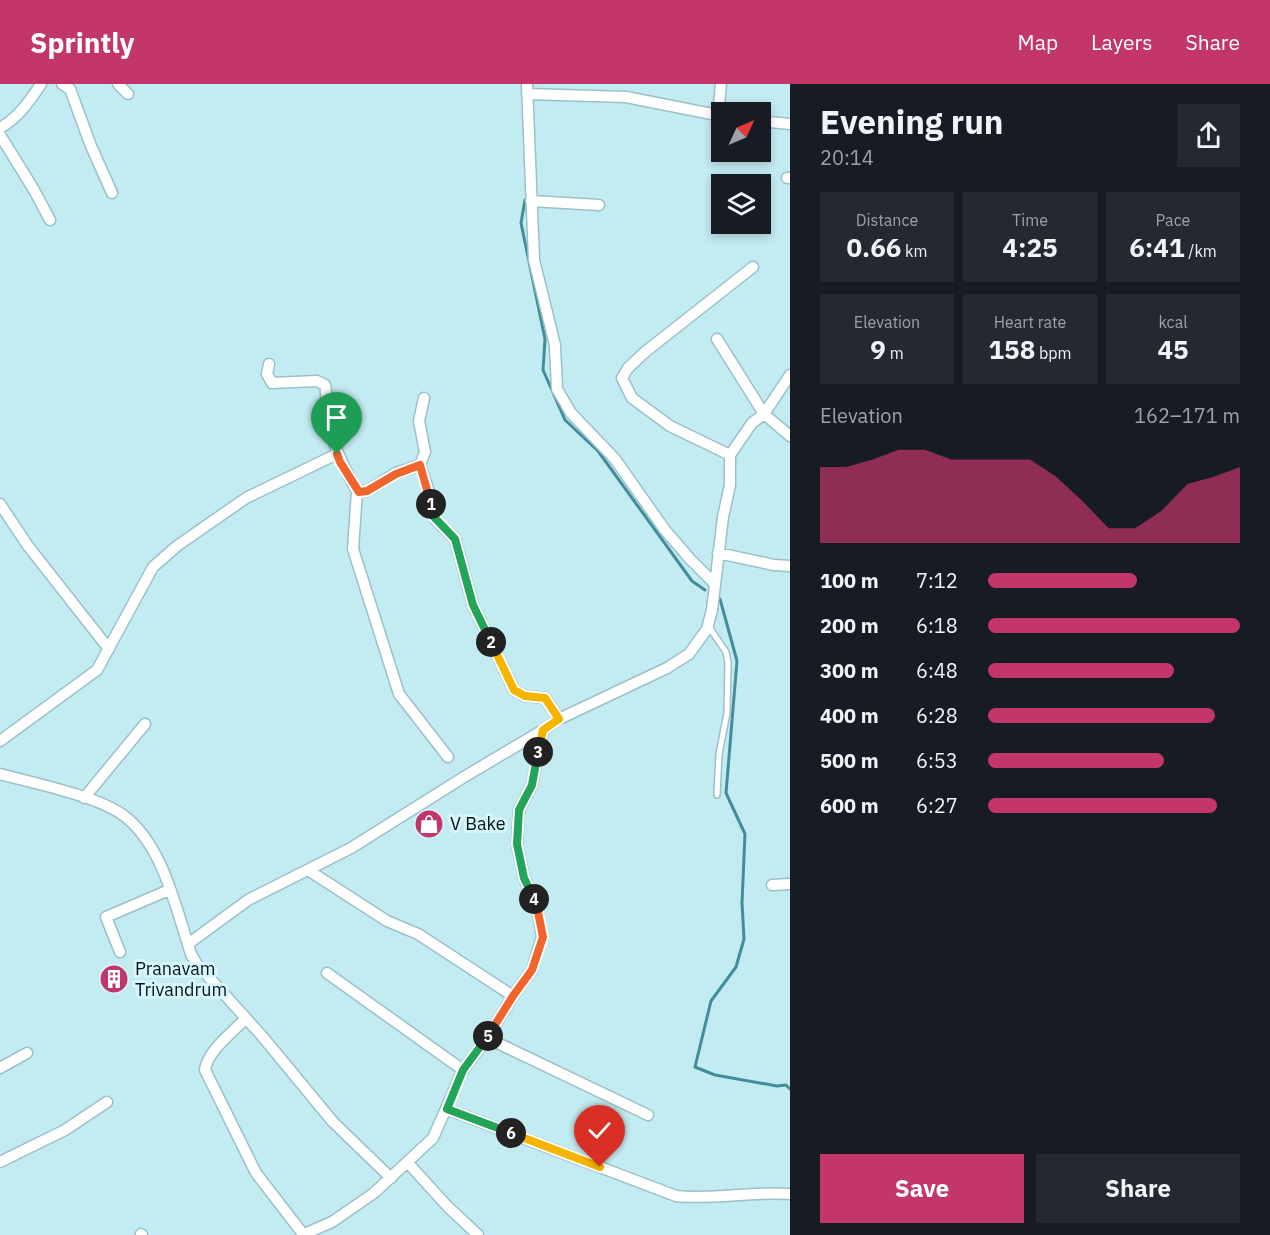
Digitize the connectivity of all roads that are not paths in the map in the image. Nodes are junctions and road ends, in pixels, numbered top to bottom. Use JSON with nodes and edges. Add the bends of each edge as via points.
{"nodes":[{"id":1,"x":41,"y":84,"type":"edge"},
{"id":2,"x":62,"y":84,"type":"edge"},
{"id":3,"x":118,"y":84,"type":"edge"},
{"id":4,"x":721,"y":84,"type":"edge"},
{"id":5,"x":527,"y":89,"type":"edge"},
{"id":6,"x":128,"y":94,"type":"dead end"},
{"id":7,"x":720,"y":102,"type":"edge"},
{"id":8,"x":711,"y":114,"type":"edge"},
{"id":9,"x":771,"y":122,"type":"edge"},
{"id":10,"x":790,"y":124,"type":"edge"},
{"id":11,"x":0,"y":128,"type":"edge"},
{"id":12,"x":0,"y":135,"type":"edge"},
{"id":13,"x":112,"y":193,"type":"dead end"},
{"id":14,"x":531,"y":201,"type":"junction"},
{"id":15,"x":599,"y":205,"type":"dead end"},
{"id":16,"x":50,"y":220,"type":"dead end"},
{"id":17,"x":753,"y":267,"type":"dead end"},
{"id":18,"x":717,"y":339,"type":"dead end"},
{"id":19,"x":269,"y":364,"type":"dead end"},
{"id":20,"x":790,"y":375,"type":"edge"},
{"id":21,"x":424,"y":398,"type":"dead end"},
{"id":22,"x":764,"y":414,"type":"junction"},
{"id":23,"x":790,"y":436,"type":"edge"},
{"id":24,"x":337,"y":454,"type":"junction"},
{"id":25,"x":730,"y":455,"type":"junction"},
{"id":26,"x":420,"y":465,"type":"junction"},
{"id":27,"x":357,"y":491,"type":"junction"},
{"id":28,"x":0,"y":504,"type":"edge"},
{"id":29,"x":718,"y":553,"type":"junction"},
{"id":30,"x":790,"y":566,"type":"edge"},
{"id":31,"x":714,"y":583,"type":"junction"},
{"id":32,"x":708,"y":625,"type":"junction"},
{"id":33,"x":109,"y":649,"type":"junction"},
{"id":34,"x":559,"y":719,"type":"junction"},
{"id":35,"x":145,"y":724,"type":"dead end"},
{"id":36,"x":543,"y":730,"type":"junction"},
{"id":37,"x":0,"y":741,"type":"edge"},
{"id":38,"x":448,"y":757,"type":"dead end"},
{"id":39,"x":0,"y":774,"type":"edge"},
{"id":40,"x":717,"y":795,"type":"dead end"},
{"id":41,"x":84,"y":798,"type":"junction"},
{"id":42,"x":308,"y":870,"type":"junction"},
{"id":43,"x":790,"y":884,"type":"edge"},
{"id":44,"x":772,"y":885,"type":"dead end"},
{"id":45,"x":169,"y":890,"type":"junction"},
{"id":46,"x":188,"y":944,"type":"junction"},
{"id":47,"x":120,"y":952,"type":"dead end"},
{"id":48,"x":327,"y":973,"type":"dead end"},
{"id":49,"x":513,"y":996,"type":"junction"},
{"id":50,"x":245,"y":1019,"type":"junction"},
{"id":51,"x":487,"y":1038,"type":"junction"},
{"id":52,"x":27,"y":1053,"type":"dead end"},
{"id":53,"x":0,"y":1068,"type":"edge"},
{"id":54,"x":463,"y":1070,"type":"junction"},
{"id":55,"x":107,"y":1102,"type":"dead end"},
{"id":56,"x":447,"y":1109,"type":"junction"},
{"id":57,"x":648,"y":1115,"type":"dead end"},
{"id":58,"x":0,"y":1162,"type":"edge"},
{"id":59,"x":408,"y":1163,"type":"junction"},
{"id":60,"x":391,"y":1178,"type":"junction"},
{"id":61,"x":790,"y":1194,"type":"edge"},
{"id":62,"x":302,"y":1234,"type":"edge"},
{"id":63,"x":478,"y":1235,"type":"edge"}],
"edges":[{"from":1,"to":11,"type":"street","via":[[24,109]]},
{"from":2,"to":13,"type":"street","via":[[70,89]]},
{"from":3,"to":6,"type":"street"},
{"from":4,"to":7,"type":"street"},
{"from":5,"to":8,"type":"street","via":[[626,97]]},
{"from":5,"to":14,"type":"street"},
{"from":9,"to":10,"type":"street"},
{"from":12,"to":16,"type":"street"},
{"from":14,"to":15,"type":"street"},
{"from":14,"to":31,"type":"street","via":[[534,260],[555,345],[557,389],[571,413],[615,459],[666,530]]},
{"from":17,"to":25,"type":"street","via":[[645,352],[622,378],[632,398],[670,426]]},
{"from":18,"to":22,"type":"street"},
{"from":19,"to":24,"type":"street","via":[[267,374],[272,383],[324,384]]},
{"from":20,"to":22,"type":"street"},
{"from":21,"to":26,"type":"street","via":[[419,421],[425,452]]},
{"from":22,"to":23,"type":"street"},
{"from":22,"to":25,"type":"street","via":[[752,423]]},
{"from":24,"to":27,"type":"street"},
{"from":24,"to":33,"type":"street","via":[[246,498],[177,546],[153,567]]},
{"from":25,"to":29,"type":"street","via":[[730,485]]},
{"from":26,"to":27,"type":"street","via":[[367,491]]},
{"from":26,"to":34,"type":"street","via":[[433,516],[455,539],[473,605],[514,690],[525,696],[545,698]]},
{"from":27,"to":38,"type":"street","via":[[353,549],[399,694]]},
{"from":28,"to":33,"type":"street"},
{"from":29,"to":30,"type":"street"},
{"from":29,"to":31,"type":"street"},
{"from":31,"to":32,"type":"street"},
{"from":32,"to":34,"type":"street","via":[[689,654]]},
{"from":32,"to":40,"type":"lane","via":[[722,645],[728,663],[727,713]]},
{"from":33,"to":37,"type":"street","via":[[97,670]]},
{"from":34,"to":36,"type":"street"},
{"from":35,"to":41,"type":"street"},
{"from":36,"to":42,"type":"street","via":[[351,848]]},
{"from":36,"to":49,"type":"street","via":[[532,785],[519,810],[517,844],[543,937],[532,970]]},
{"from":39,"to":41,"type":"street"},
{"from":41,"to":45,"type":"street","via":[[116,811],[139,831],[155,852]]},
{"from":42,"to":46,"type":"street","via":[[248,900]]},
{"from":42,"to":49,"type":"street","via":[[387,921],[418,934]]},
{"from":43,"to":44,"type":"street"},
{"from":45,"to":46,"type":"street"},
{"from":45,"to":47,"type":"street","via":[[106,917]]},
{"from":46,"to":50,"type":"street","via":[[196,963]]},
{"from":48,"to":54,"type":"street"},
{"from":49,"to":51,"type":"street"},
{"from":50,"to":60,"type":"street","via":[[333,1122]]},
{"from":50,"to":62,"type":"street","via":[[215,1050],[205,1070],[256,1173]]},
{"from":51,"to":54,"type":"street"},
{"from":51,"to":57,"type":"street"},
{"from":52,"to":53,"type":"street"},
{"from":54,"to":56,"type":"street"},
{"from":55,"to":58,"type":"street","via":[[65,1130]]},
{"from":56,"to":59,"type":"street","via":[[433,1138]]},
{"from":56,"to":61,"type":"street","via":[[676,1196]]},
{"from":59,"to":60,"type":"street"},
{"from":59,"to":63,"type":"street"},
{"from":60,"to":62,"type":"street","via":[[333,1222]]}]}
